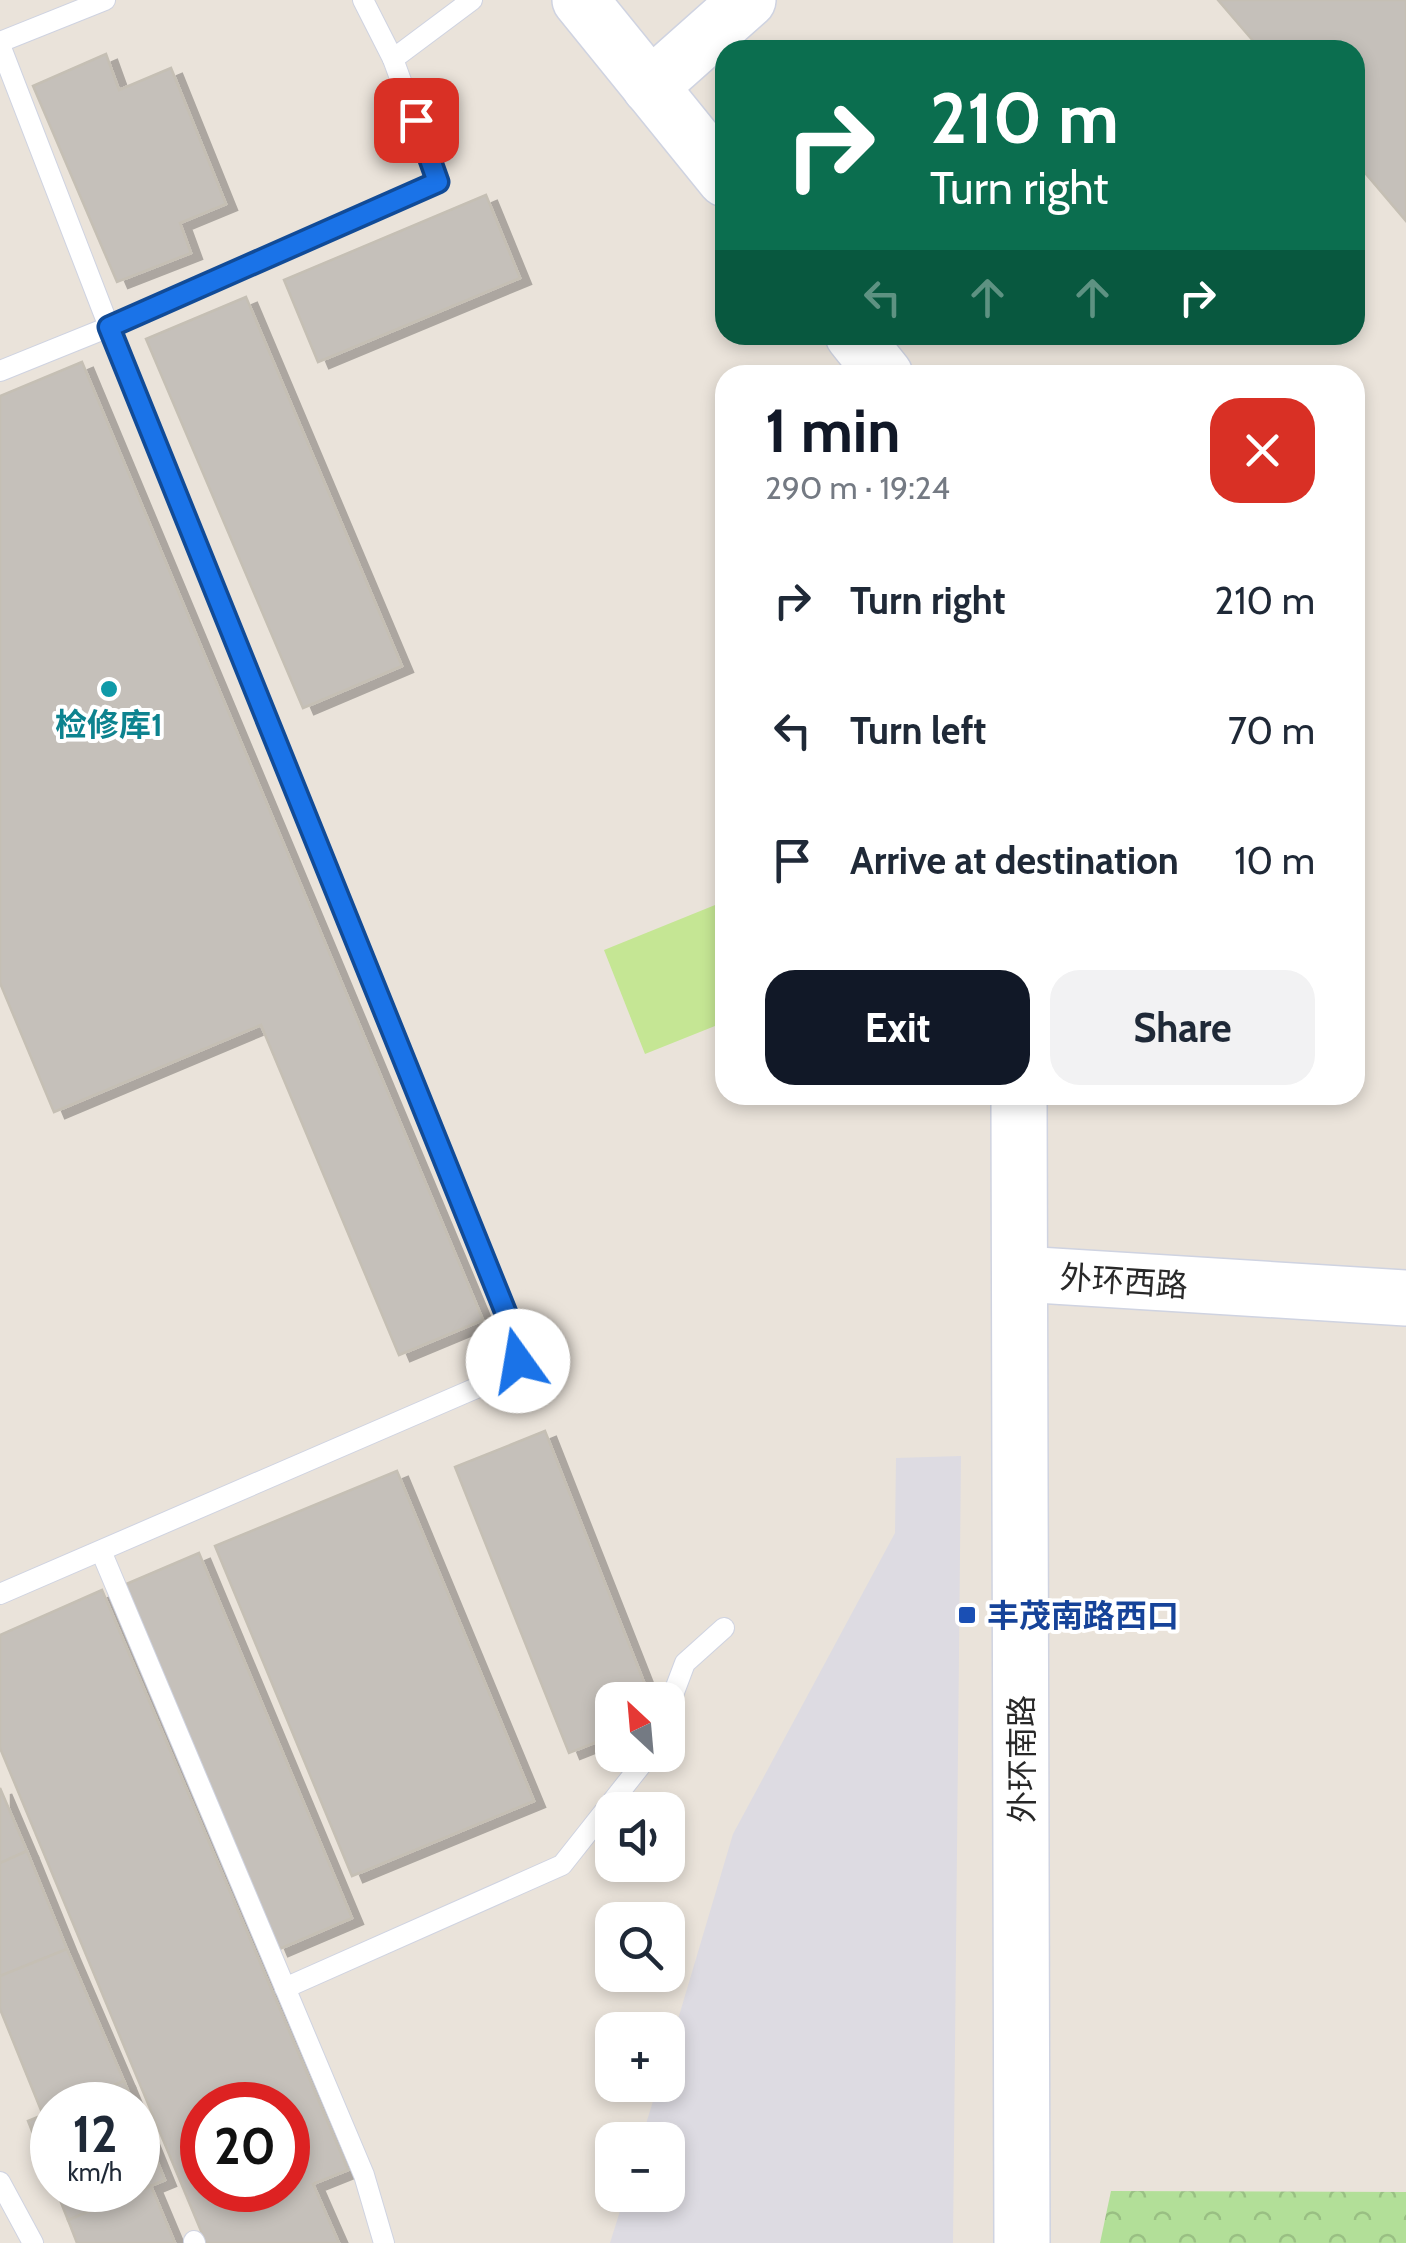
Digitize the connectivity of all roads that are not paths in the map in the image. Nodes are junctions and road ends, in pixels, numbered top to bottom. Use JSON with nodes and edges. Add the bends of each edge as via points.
{"nodes":[{"id":1,"x":105,"y":0,"type":"edge"},
{"id":2,"x":363,"y":0,"type":"edge"},
{"id":3,"x":472,"y":0,"type":"edge"},
{"id":4,"x":580,"y":0,"type":"edge"},
{"id":5,"x":748,"y":0,"type":"edge"},
{"id":6,"x":0,"y":43,"type":"edge"},
{"id":7,"x":394,"y":59,"type":"junction"},
{"id":8,"x":650,"y":87,"type":"junction"},
{"id":9,"x":715,"y":166,"type":"edge"},
{"id":10,"x":109,"y":327,"type":"junction"},
{"id":11,"x":860,"y":345,"type":"edge"},
{"id":12,"x":877,"y":365,"type":"edge"},
{"id":13,"x":0,"y":372,"type":"edge"},
{"id":14,"x":1019,"y":1105,"type":"edge"},
{"id":15,"x":1021,"y":1274,"type":"junction"},
{"id":16,"x":1406,"y":1298,"type":"edge"},
{"id":17,"x":101,"y":1551,"type":"junction"},
{"id":18,"x":0,"y":1594,"type":"edge"},
{"id":19,"x":724,"y":1628,"type":"dead end"},
{"id":20,"x":678,"y":1682,"type":"edge"},
{"id":21,"x":636,"y":1772,"type":"edge"},
{"id":22,"x":285,"y":1988,"type":"junction"},
{"id":23,"x":0,"y":2182,"type":"edge"},
{"id":24,"x":33,"y":2243,"type":"edge"},
{"id":25,"x":384,"y":2243,"type":"edge"},
{"id":26,"x":1022,"y":2243,"type":"edge"}],
"edges":[{"from":1,"to":6,"type":"lane"},
{"from":2,"to":7,"type":"lane"},
{"from":3,"to":7,"type":"lane"},
{"from":4,"to":8,"type":"street"},
{"from":5,"to":8,"type":"street"},
{"from":6,"to":10,"type":"lane"},
{"from":7,"to":10,"type":"lane","via":[[438,182]]},
{"from":8,"to":9,"type":"street"},
{"from":10,"to":13,"type":"lane"},
{"from":10,"to":17,"type":"lane","via":[[512,1328],[518,1361],[504,1376]]},
{"from":11,"to":12,"type":"street"},
{"from":14,"to":15,"type":"street","name":"外环西路"},
{"from":15,"to":16,"type":"street","name":"外环西路"},
{"from":15,"to":26,"type":"street","name":"外环南路"},
{"from":17,"to":18,"type":"lane"},
{"from":17,"to":22,"type":"lane"},
{"from":19,"to":20,"type":"lane","via":[[685,1663]]},
{"from":21,"to":22,"type":"lane","via":[[562,1865]]},
{"from":22,"to":25,"type":"lane","via":[[364,2175]]},
{"from":23,"to":24,"type":"lane"}]}
